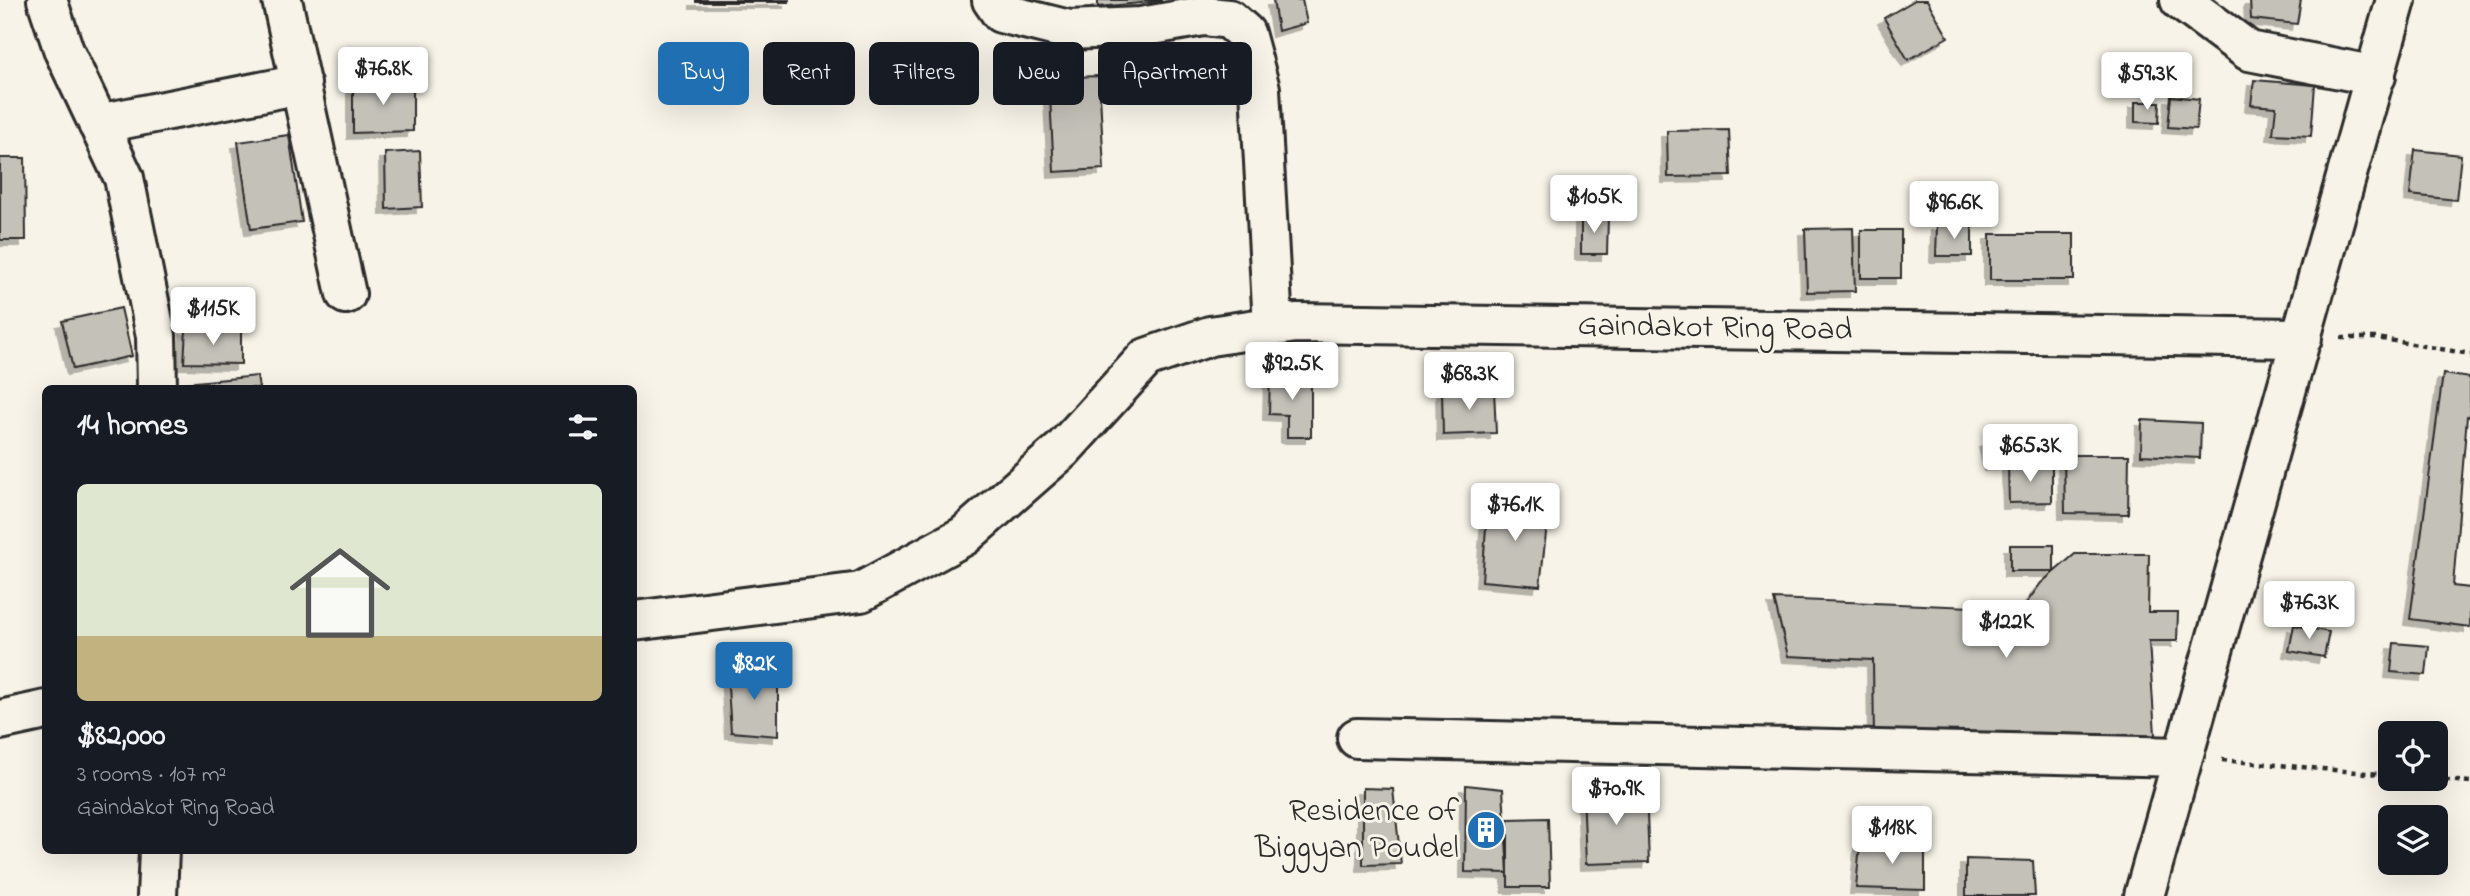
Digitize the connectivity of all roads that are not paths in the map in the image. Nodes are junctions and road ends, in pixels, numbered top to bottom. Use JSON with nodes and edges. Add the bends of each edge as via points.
{"nodes":[{"id":1,"x":47,"y":0,"type":"edge"},
{"id":2,"x":282,"y":0,"type":"edge"},
{"id":3,"x":992,"y":0,"type":"edge"},
{"id":4,"x":2180,"y":0,"type":"edge"},
{"id":5,"x":2396,"y":0,"type":"edge"},
{"id":6,"x":2376,"y":76,"type":"junction"},
{"id":7,"x":301,"y":84,"type":"junction"},
{"id":8,"x":98,"y":124,"type":"junction"},
{"id":9,"x":346,"y":294,"type":"dead end"},
{"id":10,"x":1273,"y":326,"type":"junction"},
{"id":11,"x":2302,"y":338,"type":"junction"},
{"id":12,"x":157,"y":385,"type":"edge"},
{"id":13,"x":637,"y":621,"type":"edge"},
{"id":14,"x":42,"y":711,"type":"edge"},
{"id":15,"x":0,"y":720,"type":"edge"},
{"id":16,"x":1357,"y":738,"type":"dead end"},
{"id":17,"x":2183,"y":757,"type":"junction"},
{"id":18,"x":159,"y":854,"type":"edge"},
{"id":19,"x":157,"y":896,"type":"edge"},
{"id":20,"x":2144,"y":896,"type":"edge"}],
"edges":[{"from":1,"to":8,"type":"street","via":[[64,51]]},
{"from":2,"to":7,"type":"street"},
{"from":3,"to":10,"type":"street","via":[[1001,13],[1069,30],[1141,27],[1203,16],[1229,19],[1245,33],[1260,89]]},
{"from":4,"to":6,"type":"street","via":[[2249,51]]},
{"from":5,"to":6,"type":"street"},
{"from":6,"to":11,"type":"street"},
{"from":7,"to":8,"type":"street"},
{"from":7,"to":9,"type":"street"},
{"from":8,"to":12,"type":"street","via":[[124,178],[156,336]]},
{"from":10,"to":11,"type":"street","name":"Gaindakot Ring Road"},
{"from":10,"to":13,"type":"street","name":"Gaindakot Ring Road","via":[[1210,336],[1146,358],[1062,450],[964,536],[861,592]]},
{"from":11,"to":17,"type":"street"},
{"from":14,"to":15,"type":"street"},
{"from":16,"to":17,"type":"street"},
{"from":17,"to":20,"type":"street"},
{"from":18,"to":19,"type":"street"}]}
